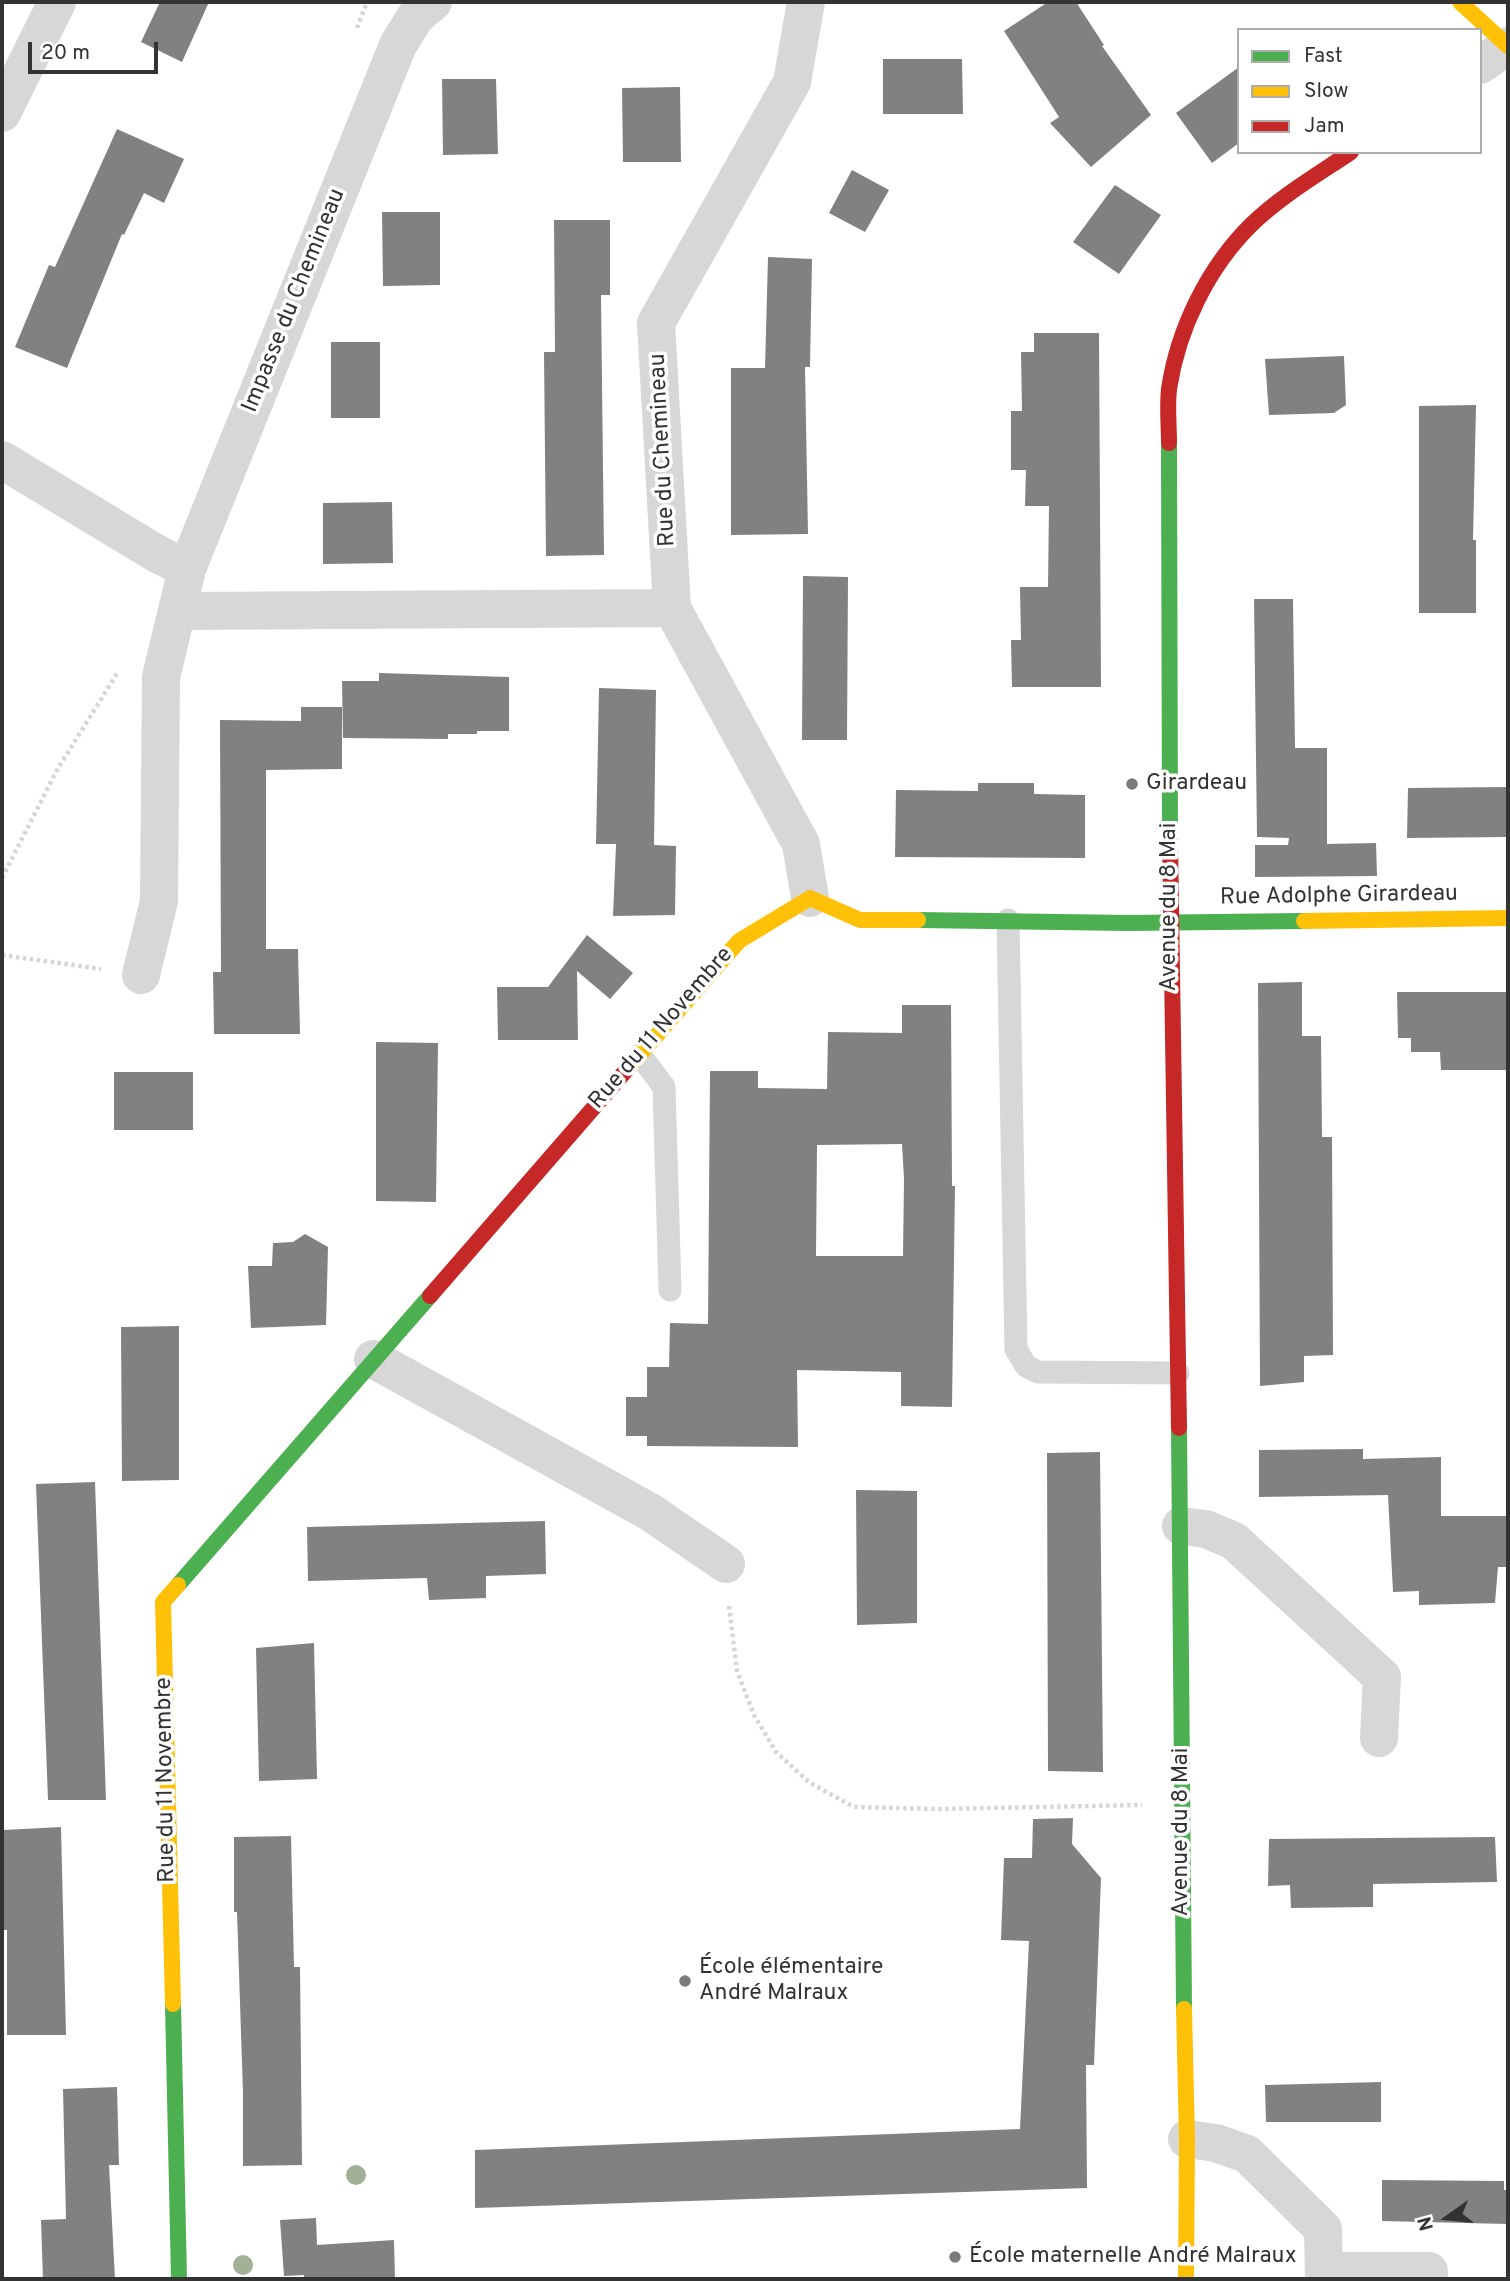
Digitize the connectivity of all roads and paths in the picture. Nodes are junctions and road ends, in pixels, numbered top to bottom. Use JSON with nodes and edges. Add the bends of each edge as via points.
{"nodes":[{"id":1,"x":57,"y":2,"type":"edge"},
{"id":2,"x":433,"y":2,"type":"edge"},
{"id":3,"x":1460,"y":2,"type":"edge"},
{"id":4,"x":814,"y":3,"type":"edge"},
{"id":5,"x":1504,"y":38,"type":"edge"},
{"id":6,"x":1482,"y":63,"type":"edge"},
{"id":7,"x":2,"y":113,"type":"edge"},
{"id":8,"x":1348,"y":154,"type":"edge"},
{"id":9,"x":2,"y":460,"type":"edge"},
{"id":10,"x":187,"y":569,"type":"junction"},
{"id":11,"x":672,"y":608,"type":"junction"},
{"id":12,"x":178,"y":611,"type":"junction"},
{"id":13,"x":810,"y":898,"type":"junction"},
{"id":14,"x":1508,"y":918,"type":"edge"},
{"id":15,"x":1008,"y":920,"type":"junction"},
{"id":16,"x":1170,"y":922,"type":"junction"},
{"id":17,"x":2,"y":955,"type":"edge"},
{"id":18,"x":141,"y":975,"type":"joint"},
{"id":19,"x":640,"y":1055,"type":"junction"},
{"id":20,"x":670,"y":1290,"type":"dead end"},
{"id":21,"x":373,"y":1359,"type":"junction"},
{"id":22,"x":1178,"y":1373,"type":"junction"},
{"id":23,"x":1181,"y":1526,"type":"junction"},
{"id":24,"x":726,"y":1564,"type":"joint"},
{"id":25,"x":1379,"y":1738,"type":"dead end"},
{"id":26,"x":1181,"y":1804,"type":"junction"},
{"id":27,"x":1187,"y":2139,"type":"junction"},
{"id":28,"x":1324,"y":2275,"type":"edge"},
{"id":29,"x":179,"y":2279,"type":"edge"},
{"id":30,"x":1186,"y":2279,"type":"edge"},
{"id":31,"x":1429,"y":2279,"type":"edge"}],
"edges":[{"from":1,"to":7,"type":"street"},
{"from":2,"to":10,"type":"street","name":"Impasse du Chemineau","via":[[416,16],[398,45]]},
{"from":3,"to":5,"type":"street"},
{"from":4,"to":11,"type":"street","name":"Rue du Chemineau","via":[[792,82],[656,323]]},
{"from":5,"to":6,"type":"street"},
{"from":8,"to":16,"type":"street","name":"Avenue du 8 Mai","via":[[1281,200],[1226,253],[1199,296],[1176,354],[1169,391]]},
{"from":9,"to":10,"type":"street"},
{"from":10,"to":12,"type":"street","name":"Impasse du Chemineau"},
{"from":11,"to":12,"type":"street"},
{"from":11,"to":13,"type":"street","name":"Rue du Chemineau","via":[[801,844]]},
{"from":12,"to":18,"type":"street","name":"Impasse du Chemineau","via":[[161,677],[159,901]]},
{"from":13,"to":15,"type":"street","via":[[860,920]]},
{"from":13,"to":19,"type":"street","name":"Rue du 11 Novembre","via":[[739,941]]},
{"from":14,"to":16,"type":"street","name":"Rue Adolphe Girardeau"},
{"from":15,"to":16,"type":"street"},
{"from":15,"to":22,"type":"lane","via":[[1016,1349],[1026,1366],[1038,1373]]},
{"from":16,"to":22,"type":"street","name":"Avenue du 8 Mai"},
{"from":17,"to":18,"type":"path"},
{"from":19,"to":20,"type":"lane","via":[[664,1087]]},
{"from":19,"to":21,"type":"street","name":"Rue du 11 Novembre"},
{"from":21,"to":24,"type":"street","via":[[650,1513]]},
{"from":21,"to":29,"type":"street","name":"Rue du 11 Novembre","via":[[163,1602]]},
{"from":22,"to":23,"type":"street","name":"Avenue du 8 Mai"},
{"from":23,"to":25,"type":"street","via":[[1206,1529],[1234,1541],[1382,1677]]},
{"from":23,"to":26,"type":"street","name":"Avenue du 8 Mai"},
{"from":24,"to":26,"type":"path","via":[[737,1671],[754,1716],[776,1752],[810,1783],[854,1807]]},
{"from":26,"to":27,"type":"street","name":"Avenue du 8 Mai"},
{"from":27,"to":28,"type":"street","via":[[1247,2154],[1323,2229]]},
{"from":27,"to":30,"type":"street","name":"Avenue du 8 Mai"},
{"from":28,"to":31,"type":"street","via":[[1429,2271]]}]}
